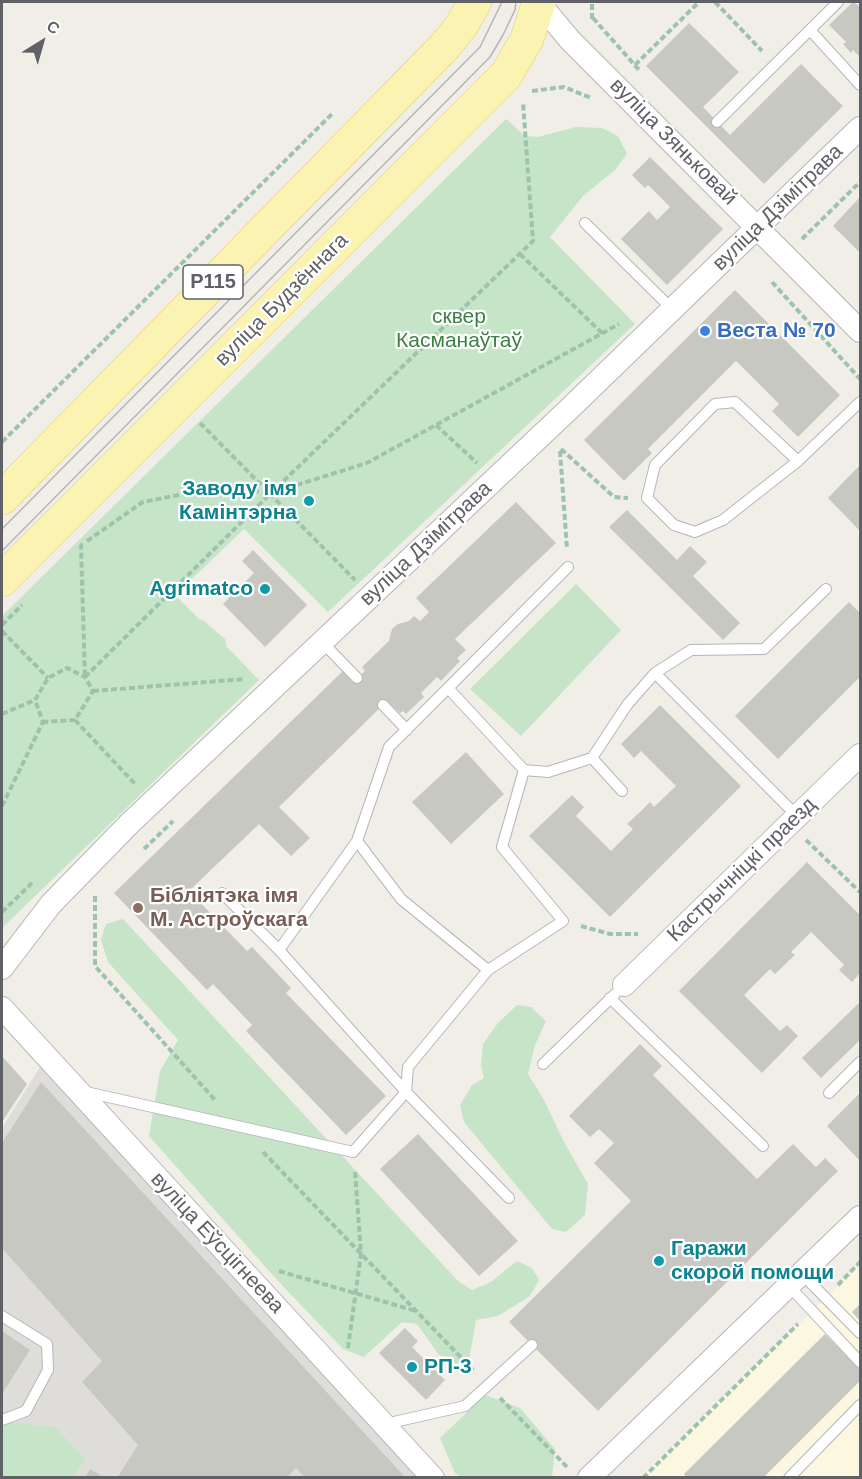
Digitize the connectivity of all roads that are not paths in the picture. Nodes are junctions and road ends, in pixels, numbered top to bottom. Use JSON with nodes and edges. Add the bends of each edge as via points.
{"nodes":[{"id":1,"x":475,"y":2,"type":"edge"},
{"id":2,"x":539,"y":2,"type":"edge"},
{"id":3,"x":838,"y":2,"type":"edge"},
{"id":4,"x":810,"y":30,"type":"junction"},
{"id":5,"x":861,"y":85,"type":"edge"},
{"id":6,"x":717,"y":122,"type":"dead end"},
{"id":7,"x":861,"y":128,"type":"edge"},
{"id":8,"x":585,"y":223,"type":"dead end"},
{"id":9,"x":758,"y":226,"type":"junction"},
{"id":10,"x":672,"y":309,"type":"junction"},
{"id":11,"x":861,"y":331,"type":"edge"},
{"id":12,"x":861,"y":402,"type":"edge"},
{"id":13,"x":798,"y":461,"type":"junction"},
{"id":14,"x":2,"y":498,"type":"edge"},
{"id":15,"x":568,"y":567,"type":"road end"},
{"id":16,"x":2,"y":580,"type":"edge"},
{"id":17,"x":826,"y":589,"type":"dead end"},
{"id":18,"x":322,"y":642,"type":"junction"},
{"id":19,"x":655,"y":673,"type":"junction"},
{"id":20,"x":357,"y":678,"type":"dead end"},
{"id":21,"x":448,"y":688,"type":"junction"},
{"id":22,"x":383,"y":705,"type":"dead end"},
{"id":23,"x":406,"y":730,"type":"junction"},
{"id":24,"x":861,"y":755,"type":"edge"},
{"id":25,"x":592,"y":758,"type":"junction"},
{"id":26,"x":524,"y":770,"type":"junction"},
{"id":27,"x":622,"y":791,"type":"dead end"},
{"id":28,"x":794,"y":821,"type":"junction"},
{"id":29,"x":357,"y":841,"type":"junction"},
{"id":30,"x":222,"y":892,"type":"dead end"},
{"id":31,"x":279,"y":950,"type":"junction"},
{"id":32,"x":2,"y":968,"type":"edge"},
{"id":33,"x":488,"y":970,"type":"junction"},
{"id":34,"x":617,"y":992,"type":"junction"},
{"id":35,"x":2,"y":1008,"type":"edge"},
{"id":36,"x":861,"y":1062,"type":"edge"},
{"id":37,"x":543,"y":1064,"type":"dead end"},
{"id":38,"x":75,"y":1090,"type":"junction"},
{"id":39,"x":406,"y":1092,"type":"junction"},
{"id":40,"x":829,"y":1093,"type":"dead end"},
{"id":41,"x":763,"y":1146,"type":"dead end"},
{"id":42,"x":509,"y":1198,"type":"dead end"},
{"id":43,"x":861,"y":1217,"type":"edge"},
{"id":44,"x":795,"y":1280,"type":"junction"},
{"id":45,"x":2,"y":1316,"type":"edge"},
{"id":46,"x":861,"y":1333,"type":"edge"},
{"id":47,"x":532,"y":1345,"type":"dead end"},
{"id":48,"x":861,"y":1362,"type":"edge"},
{"id":49,"x":861,"y":1406,"type":"edge"},
{"id":50,"x":2,"y":1420,"type":"edge"},
{"id":51,"x":384,"y":1424,"type":"junction"},
{"id":52,"x":579,"y":1473,"type":"edge"},
{"id":53,"x":433,"y":1478,"type":"edge"},
{"id":54,"x":789,"y":1478,"type":"edge"}],
"edges":[{"from":1,"to":14,"type":"main road","number":"Р115","via":[[446,45]]},
{"from":2,"to":9,"type":"street","name":"вуліца Зяньковай","via":[[570,40]]},
{"from":2,"to":16,"type":"main road","name":"вуліца Будзённага","number":"Р115","via":[[527,39],[506,75]]},
{"from":3,"to":4,"type":"lane"},
{"from":4,"to":5,"type":"lane"},
{"from":4,"to":6,"type":"lane"},
{"from":7,"to":9,"type":"street","name":"вуліца Дзімітрава"},
{"from":8,"to":10,"type":"lane"},
{"from":9,"to":10,"type":"street","name":"вуліца Дзімітрава"},
{"from":9,"to":11,"type":"street","name":"вуліца Зяньковай"},
{"from":10,"to":18,"type":"street","name":"вуліца Дзімітрава"},
{"from":12,"to":13,"type":"lane"},
{"from":13,"to":13,"type":"lane","via":[[735,402],[716,404],[655,465],[646,498],[674,525],[695,532],[723,520]]},
{"from":15,"to":21,"type":"lane"},
{"from":17,"to":19,"type":"lane","via":[[764,649],[691,650]]},
{"from":18,"to":20,"type":"lane"},
{"from":18,"to":32,"type":"street","name":"вуліца Дзімітрава","via":[[130,823],[51,904]]},
{"from":19,"to":25,"type":"lane","via":[[627,705]]},
{"from":19,"to":28,"type":"lane"},
{"from":21,"to":23,"type":"lane"},
{"from":21,"to":26,"type":"lane"},
{"from":22,"to":23,"type":"lane"},
{"from":23,"to":29,"type":"lane","via":[[389,747]]},
{"from":24,"to":28,"type":"street","name":"Кастрычніцкі праезд"},
{"from":25,"to":26,"type":"lane","via":[[548,772]]},
{"from":25,"to":27,"type":"lane"},
{"from":26,"to":33,"type":"lane","via":[[502,847],[563,921]]},
{"from":28,"to":34,"type":"street","name":"Кастрычніцкі праезд"},
{"from":29,"to":31,"type":"lane"},
{"from":29,"to":33,"type":"lane","via":[[401,898]]},
{"from":30,"to":31,"type":"lane"},
{"from":31,"to":39,"type":"lane"},
{"from":33,"to":39,"type":"lane","via":[[408,1067]]},
{"from":34,"to":37,"type":"lane"},
{"from":34,"to":41,"type":"lane"},
{"from":35,"to":38,"type":"street","name":"вуліца Еўсцігнеева"},
{"from":36,"to":40,"type":"lane"},
{"from":38,"to":39,"type":"lane","via":[[353,1152]]},
{"from":38,"to":51,"type":"street","name":"вуліца Еўсцігнеева"},
{"from":39,"to":42,"type":"lane"},
{"from":43,"to":44,"type":"street"},
{"from":44,"to":46,"type":"lane","via":[[825,1298]]},
{"from":44,"to":48,"type":"lane","via":[[812,1310]]},
{"from":44,"to":52,"type":"street"},
{"from":45,"to":50,"type":"lane","via":[[47,1344],[48,1370],[26,1412]]},
{"from":47,"to":51,"type":"lane","via":[[465,1406]]},
{"from":49,"to":54,"type":"lane"},
{"from":51,"to":53,"type":"street","name":"вуліца Еўсцігнеева"}]}
